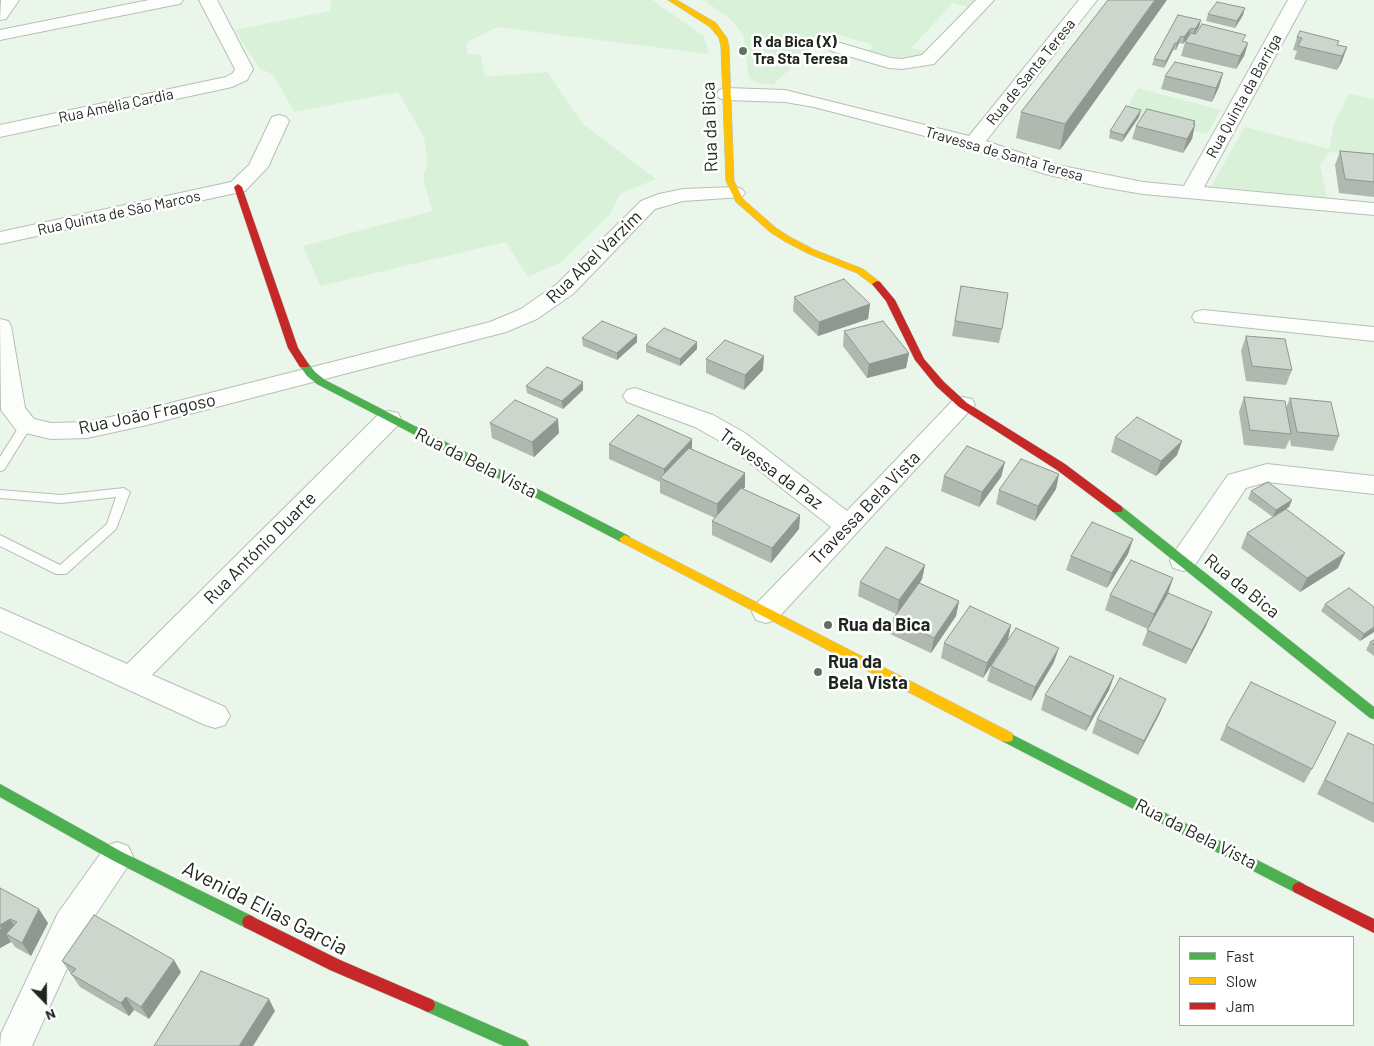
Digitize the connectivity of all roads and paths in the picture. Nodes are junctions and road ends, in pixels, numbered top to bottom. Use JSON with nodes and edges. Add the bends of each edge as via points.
{"nodes":[{"id":1,"x":10,"y":0,"type":"edge"},
{"id":2,"x":174,"y":0,"type":"edge"},
{"id":3,"x":208,"y":0,"type":"edge"},
{"id":4,"x":672,"y":0,"type":"edge"},
{"id":5,"x":985,"y":0,"type":"edge"},
{"id":6,"x":1088,"y":0,"type":"edge"},
{"id":7,"x":1297,"y":0,"type":"edge"},
{"id":8,"x":0,"y":15,"type":"edge"},
{"id":9,"x":0,"y":35,"type":"edge"},
{"id":10,"x":837,"y":47,"type":"dead end"},
{"id":11,"x":726,"y":94,"type":"junction"},
{"id":12,"x":279,"y":121,"type":"dead end"},
{"id":13,"x":0,"y":131,"type":"edge"},
{"id":14,"x":974,"y":143,"type":"junction"},
{"id":15,"x":238,"y":188,"type":"junction"},
{"id":16,"x":1191,"y":192,"type":"junction"},
{"id":17,"x":735,"y":193,"type":"junction"},
{"id":18,"x":1374,"y":210,"type":"edge"},
{"id":19,"x":0,"y":238,"type":"edge"},
{"id":20,"x":1204,"y":316,"type":"dead end"},
{"id":21,"x":0,"y":326,"type":"edge"},
{"id":22,"x":1374,"y":334,"type":"edge"},
{"id":23,"x":311,"y":374,"type":"junction"},
{"id":24,"x":635,"y":396,"type":"dead end"},
{"id":25,"x":963,"y":405,"type":"junction"},
{"id":26,"x":389,"y":419,"type":"junction"},
{"id":27,"x":26,"y":425,"type":"junction"},
{"id":28,"x":0,"y":468,"type":"edge"},
{"id":29,"x":1374,"y":485,"type":"edge"},
{"id":30,"x":0,"y":494,"type":"edge"},
{"id":31,"x":848,"y":526,"type":"junction"},
{"id":32,"x":0,"y":540,"type":"edge"},
{"id":33,"x":1184,"y":561,"type":"junction"},
{"id":34,"x":766,"y":612,"type":"junction"},
{"id":35,"x":0,"y":619,"type":"edge"},
{"id":36,"x":131,"y":678,"type":"junction"},
{"id":37,"x":1374,"y":714,"type":"edge"},
{"id":38,"x":215,"y":716,"type":"dead end"},
{"id":39,"x":0,"y":790,"type":"edge"},
{"id":40,"x":117,"y":856,"type":"junction"},
{"id":41,"x":1374,"y":926,"type":"edge"},
{"id":42,"x":14,"y":1046,"type":"edge"},
{"id":43,"x":521,"y":1046,"type":"edge"}],
"edges":[{"from":1,"to":8,"type":"street"},
{"from":2,"to":9,"type":"street"},
{"from":3,"to":13,"type":"street","name":"Rua Amélia Cardia","via":[[244,69],[241,76]]},
{"from":4,"to":11,"type":"street","name":"Rua da Bica","via":[[713,25],[723,38]]},
{"from":5,"to":10,"type":"street","via":[[928,60],[889,63]]},
{"from":6,"to":14,"type":"street","name":"Rua de Santa Teresa"},
{"from":7,"to":16,"type":"street","name":"Rua Quinta da Barriga"},
{"from":11,"to":14,"type":"street","name":"Travessa de Santa Teresa","via":[[785,96]]},
{"from":11,"to":17,"type":"street","name":"Rua da Bica","via":[[730,180]]},
{"from":12,"to":15,"type":"street","via":[[258,168]]},
{"from":14,"to":16,"type":"street","name":"Travessa de Santa Teresa","via":[[1052,170],[1143,188]]},
{"from":15,"to":19,"type":"street","name":"Rua Quinta de São Marcos"},
{"from":15,"to":23,"type":"street","name":"Rua da Bela Vista","via":[[292,348]]},
{"from":16,"to":18,"type":"street","name":"Travessa de Santa Teresa"},
{"from":17,"to":23,"type":"street","name":"Rua Abel Varzim","via":[[674,196],[648,205],[565,289],[513,322]]},
{"from":17,"to":25,"type":"street","name":"Rua da Bica","via":[[773,230],[812,252],[860,271],[880,288],[890,300],[920,360]]},
{"from":20,"to":22,"type":"street"},
{"from":21,"to":27,"type":"street","via":[[14,410]]},
{"from":23,"to":26,"type":"street","name":"Rua da Bela Vista"},
{"from":23,"to":27,"type":"street","name":"Rua João Fragoso","via":[[87,430],[51,431]]},
{"from":24,"to":31,"type":"street","name":"Travessa da Paz","via":[[704,421],[736,439]]},
{"from":25,"to":31,"type":"street","name":"Travessa Bela Vista"},
{"from":25,"to":33,"type":"street","name":"Rua da Bica","via":[[1061,467]]},
{"from":26,"to":34,"type":"street","name":"Rua da Bela Vista"},
{"from":26,"to":36,"type":"street","name":"Rua António Duarte"},
{"from":27,"to":28,"type":"lane"},
{"from":29,"to":33,"type":"street","via":[[1267,473],[1238,481]]},
{"from":30,"to":32,"type":"lane","via":[[61,499],[124,492],[112,526],[61,571]]},
{"from":31,"to":34,"type":"street","name":"Travessa Bela Vista"},
{"from":33,"to":37,"type":"street","name":"Rua da Bica"},
{"from":34,"to":41,"type":"street","name":"Rua da Bela Vista"},
{"from":35,"to":36,"type":"street"},
{"from":36,"to":38,"type":"street"},
{"from":39,"to":40,"type":"street","name":"Avenida Elias Garcia"},
{"from":40,"to":42,"type":"street","via":[[70,924]]},
{"from":40,"to":43,"type":"street","name":"Avenida Elias Garcia","via":[[335,965]]}]}
